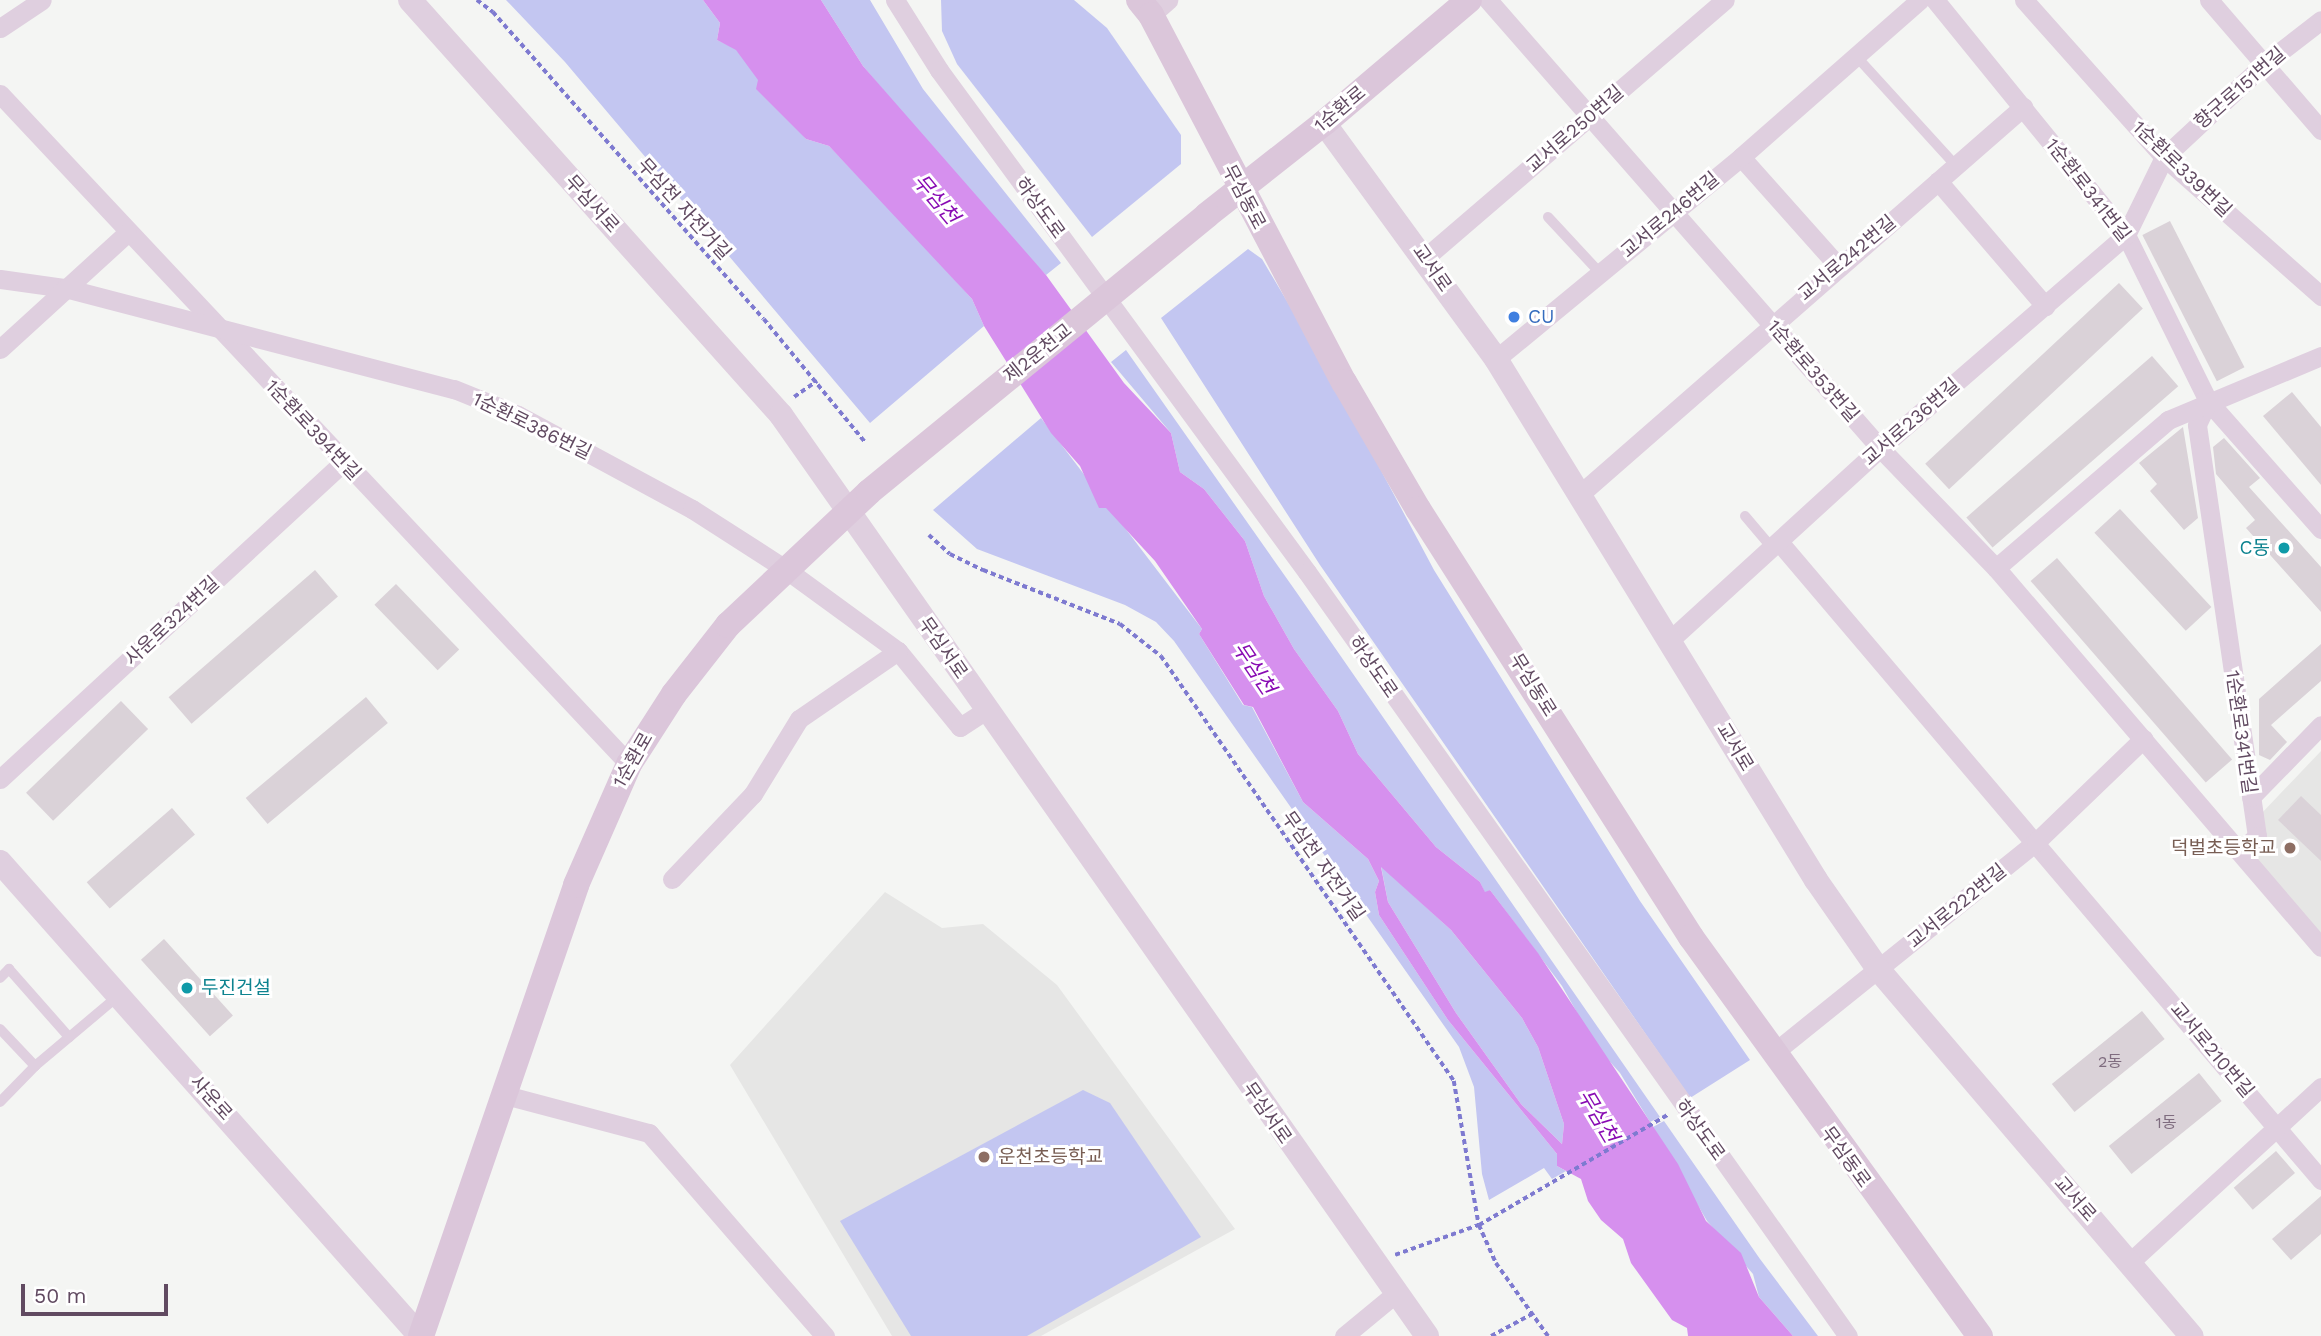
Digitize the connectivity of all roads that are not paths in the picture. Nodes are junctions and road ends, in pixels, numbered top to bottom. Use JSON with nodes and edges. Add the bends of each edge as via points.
{"nodes":[{"id":1,"x":42,"y":0,"type":"edge"},
{"id":2,"x":410,"y":0,"type":"edge"},
{"id":3,"x":895,"y":0,"type":"edge"},
{"id":4,"x":1469,"y":0,"type":"edge"},
{"id":5,"x":1488,"y":0,"type":"edge"},
{"id":6,"x":1725,"y":0,"type":"edge"},
{"id":7,"x":1920,"y":0,"type":"edge"},
{"id":8,"x":1935,"y":0,"type":"edge"},
{"id":9,"x":2024,"y":0,"type":"edge"},
{"id":10,"x":2209,"y":0,"type":"edge"},
{"id":11,"x":1153,"y":5,"type":"edge"},
{"id":12,"x":2321,"y":20,"type":"edge"},
{"id":13,"x":0,"y":27,"type":"edge"},
{"id":14,"x":1856,"y":56,"type":"junction"},
{"id":15,"x":2263,"y":65,"type":"junction"},
{"id":16,"x":0,"y":94,"type":"edge"},
{"id":17,"x":2023,"y":107,"type":"junction"},
{"id":18,"x":1590,"y":116,"type":"junction"},
{"id":19,"x":1324,"y":124,"type":"junction"},
{"id":20,"x":2321,"y":130,"type":"edge"},
{"id":21,"x":1741,"y":157,"type":"junction"},
{"id":22,"x":2164,"y":157,"type":"junction"},
{"id":23,"x":1956,"y":166,"type":"junction"},
{"id":24,"x":1938,"y":181,"type":"junction"},
{"id":25,"x":1239,"y":189,"type":"junction"},
{"id":26,"x":1672,"y":214,"type":"junction"},
{"id":27,"x":1207,"y":215,"type":"joint"},
{"id":28,"x":1548,"y":217,"type":"dead end"},
{"id":29,"x":127,"y":233,"type":"junction"},
{"id":30,"x":2126,"y":235,"type":"junction"},
{"id":31,"x":1426,"y":257,"type":"junction"},
{"id":32,"x":1838,"y":266,"type":"junction"},
{"id":33,"x":1600,"y":273,"type":"junction"},
{"id":34,"x":0,"y":279,"type":"edge"},
{"id":35,"x":65,"y":288,"type":"junction"},
{"id":36,"x":2321,"y":296,"type":"edge"},
{"id":37,"x":2045,"y":306,"type":"junction"},
{"id":38,"x":1771,"y":323,"type":"junction"},
{"id":39,"x":216,"y":328,"type":"junction"},
{"id":40,"x":0,"y":349,"type":"edge"},
{"id":41,"x":2321,"y":356,"type":"edge"},
{"id":42,"x":1496,"y":359,"type":"junction"},
{"id":43,"x":2207,"y":401,"type":"junction"},
{"id":44,"x":1880,"y":448,"type":"junction"},
{"id":45,"x":343,"y":461,"type":"junction"},
{"id":46,"x":869,"y":492,"type":"joint"},
{"id":47,"x":1579,"y":495,"type":"junction"},
{"id":48,"x":847,"y":511,"type":"junction"},
{"id":49,"x":1745,"y":516,"type":"dead end"},
{"id":50,"x":2321,"y":529,"type":"edge"},
{"id":51,"x":1776,"y":546,"type":"junction"},
{"id":52,"x":785,"y":568,"type":"junction"},
{"id":53,"x":1996,"y":568,"type":"junction"},
{"id":54,"x":1670,"y":640,"type":"junction"},
{"id":55,"x":898,"y":652,"type":"junction"},
{"id":56,"x":986,"y":710,"type":"junction"},
{"id":57,"x":2321,"y":725,"type":"edge"},
{"id":58,"x":2143,"y":739,"type":"junction"},
{"id":59,"x":629,"y":764,"type":"junction"},
{"id":60,"x":0,"y":779,"type":"edge"},
{"id":61,"x":2251,"y":797,"type":"junction"},
{"id":62,"x":2036,"y":842,"type":"junction"},
{"id":63,"x":2241,"y":851,"type":"junction"},
{"id":64,"x":0,"y":862,"type":"edge"},
{"id":65,"x":672,"y":879,"type":"dead end"},
{"id":66,"x":2321,"y":947,"type":"edge"},
{"id":67,"x":1878,"y":969,"type":"junction"},
{"id":68,"x":0,"y":978,"type":"edge"},
{"id":69,"x":119,"y":995,"type":"junction"},
{"id":70,"x":0,"y":1029,"type":"edge"},
{"id":71,"x":69,"y":1037,"type":"junction"},
{"id":72,"x":1772,"y":1054,"type":"junction"},
{"id":73,"x":38,"y":1063,"type":"junction"},
{"id":74,"x":2321,"y":1087,"type":"edge"},
{"id":75,"x":505,"y":1096,"type":"junction"},
{"id":76,"x":0,"y":1102,"type":"edge"},
{"id":77,"x":2276,"y":1126,"type":"junction"},
{"id":78,"x":2321,"y":1180,"type":"edge"},
{"id":79,"x":2130,"y":1262,"type":"junction"},
{"id":80,"x":1395,"y":1294,"type":"junction"},
{"id":81,"x":421,"y":1336,"type":"edge"},
{"id":82,"x":825,"y":1336,"type":"edge"},
{"id":83,"x":1344,"y":1336,"type":"edge"},
{"id":84,"x":1427,"y":1336,"type":"edge"},
{"id":85,"x":1848,"y":1336,"type":"edge"},
{"id":86,"x":1980,"y":1336,"type":"edge"},
{"id":87,"x":2192,"y":1336,"type":"edge"}],
"edges":[{"from":1,"to":13,"type":"street"},
{"from":2,"to":48,"type":"street","name":"무심서로","via":[[781,415]]},
{"from":3,"to":85,"type":"street","name":"하상도로","via":[[939,70],[1307,572]]},
{"from":4,"to":19,"type":"main road","name":"1순환로"},
{"from":5,"to":18,"type":"street","name":"1순환로353번길"},
{"from":6,"to":18,"type":"street","name":"교서로250번길"},
{"from":7,"to":14,"type":"street","name":"교서로246번길"},
{"from":8,"to":17,"type":"street","name":"1순환로341번길"},
{"from":9,"to":22,"type":"street","name":"1순환로339번길"},
{"from":10,"to":15,"type":"street"},
{"from":11,"to":25,"type":"main road","name":"무심동로"},
{"from":12,"to":15,"type":"street","name":"향군로151번길"},
{"from":14,"to":21,"type":"street","name":"교서로246번길"},
{"from":14,"to":23,"type":"lane"},
{"from":15,"to":20,"type":"street"},
{"from":15,"to":22,"type":"street","name":"향군로151번길"},
{"from":16,"to":29,"type":"street","name":"1순환로394번길"},
{"from":17,"to":23,"type":"street","name":"교서로242번길"},
{"from":17,"to":30,"type":"street","name":"1순환로341번길"},
{"from":18,"to":26,"type":"street","name":"1순환로353번길"},
{"from":18,"to":31,"type":"street","name":"교서로250번길"},
{"from":19,"to":25,"type":"main road","name":"1순환로"},
{"from":19,"to":31,"type":"street","name":"교서로"},
{"from":21,"to":26,"type":"street","name":"교서로246번길"},
{"from":21,"to":32,"type":"street"},
{"from":22,"to":30,"type":"street","name":"향군로151번길"},
{"from":22,"to":36,"type":"street","name":"1순환로339번길"},
{"from":23,"to":24,"type":"street","name":"교서로242번길"},
{"from":24,"to":32,"type":"street","name":"교서로242번길"},
{"from":24,"to":37,"type":"street"},
{"from":25,"to":27,"type":"main road","name":"1순환로"},
{"from":25,"to":72,"type":"main road","name":"무심동로","via":[[1418,509],[1691,937]]},
{"from":26,"to":33,"type":"street","name":"교서로246번길"},
{"from":26,"to":38,"type":"street","name":"1순환로353번길"},
{"from":27,"to":46,"type":"main road","name":"제2운천교","bridge":true},
{"from":28,"to":33,"type":"lane"},
{"from":29,"to":35,"type":"street"},
{"from":29,"to":39,"type":"street","name":"1순환로394번길"},
{"from":30,"to":37,"type":"street","name":"교서로236번길"},
{"from":30,"to":43,"type":"street","name":"1순환로341번길"},
{"from":31,"to":42,"type":"street","name":"교서로"},
{"from":32,"to":38,"type":"street","name":"교서로242번길"},
{"from":33,"to":42,"type":"street","name":"교서로246번길"},
{"from":34,"to":35,"type":"street","name":"1순환로386번길"},
{"from":35,"to":39,"type":"street","name":"1순환로386번길"},
{"from":35,"to":40,"type":"street"},
{"from":37,"to":44,"type":"street","name":"교서로236번길"},
{"from":38,"to":44,"type":"street","name":"1순환로353번길"},
{"from":38,"to":47,"type":"street","name":"교서로242번길"},
{"from":39,"to":45,"type":"street","name":"1순환로394번길"},
{"from":39,"to":52,"type":"street","name":"1순환로386번길","via":[[454,389],[517,415],[692,509]]},
{"from":41,"to":43,"type":"street"},
{"from":42,"to":47,"type":"street","name":"교서로"},
{"from":43,"to":50,"type":"street","name":"1순환로341번길"},
{"from":43,"to":53,"type":"street","via":[[2168,419]]},
{"from":43,"to":61,"type":"street","name":"1순환로341번길","via":[[2197,425]]},
{"from":44,"to":51,"type":"street","name":"교서로236번길"},
{"from":44,"to":53,"type":"street","name":"1순환로353번길"},
{"from":45,"to":59,"type":"street","name":"1순환로394번길"},
{"from":45,"to":60,"type":"street","name":"사운로324번길"},
{"from":46,"to":48,"type":"main road","name":"1순환로"},
{"from":47,"to":54,"type":"street","name":"교서로"},
{"from":48,"to":52,"type":"main road","name":"1순환로"},
{"from":48,"to":56,"type":"street","name":"무심서로"},
{"from":49,"to":51,"type":"lane"},
{"from":51,"to":54,"type":"street","name":"교서로236번길"},
{"from":51,"to":62,"type":"street"},
{"from":52,"to":55,"type":"street","name":"1순환로386번길"},
{"from":52,"to":59,"type":"main road","name":"1순환로","via":[[728,625],[674,694]]},
{"from":53,"to":58,"type":"street","name":"1순환로353번길"},
{"from":54,"to":67,"type":"street","name":"교서로","via":[[1816,880]]},
{"from":55,"to":56,"type":"street","name":"1순환로386번길","via":[[960,727]]},
{"from":55,"to":65,"type":"street","via":[[799,719],[753,794]]},
{"from":56,"to":80,"type":"street","name":"무심서로"},
{"from":57,"to":61,"type":"street"},
{"from":58,"to":62,"type":"street","name":"교서로222번길"},
{"from":58,"to":63,"type":"street","name":"1순환로353번길"},
{"from":59,"to":75,"type":"main road","name":"1순환로","via":[[576,885]]},
{"from":61,"to":63,"type":"street","name":"1순환로341번길","via":[[2257,836]]},
{"from":62,"to":67,"type":"street","name":"교서로222번길"},
{"from":62,"to":77,"type":"street","name":"교서로210번길"},
{"from":63,"to":66,"type":"street","name":"1순환로353번길"},
{"from":64,"to":69,"type":"street","name":"사운로"},
{"from":67,"to":72,"type":"street","name":"교서로222번길"},
{"from":67,"to":79,"type":"street","name":"교서로"},
{"from":68,"to":71,"type":"lane","via":[[9,969]]},
{"from":69,"to":71,"type":"lane"},
{"from":69,"to":81,"type":"street","name":"사운로"},
{"from":70,"to":73,"type":"lane"},
{"from":71,"to":73,"type":"lane"},
{"from":72,"to":86,"type":"main road","name":"무심동로"},
{"from":73,"to":76,"type":"lane"},
{"from":74,"to":77,"type":"street"},
{"from":75,"to":81,"type":"main road","name":"1순환로"},
{"from":75,"to":82,"type":"street","via":[[649,1133]]},
{"from":77,"to":78,"type":"street","name":"교서로210번길"},
{"from":77,"to":79,"type":"street"},
{"from":79,"to":87,"type":"street","name":"교서로"},
{"from":80,"to":83,"type":"street"},
{"from":80,"to":84,"type":"street","name":"무심서로"}]}
